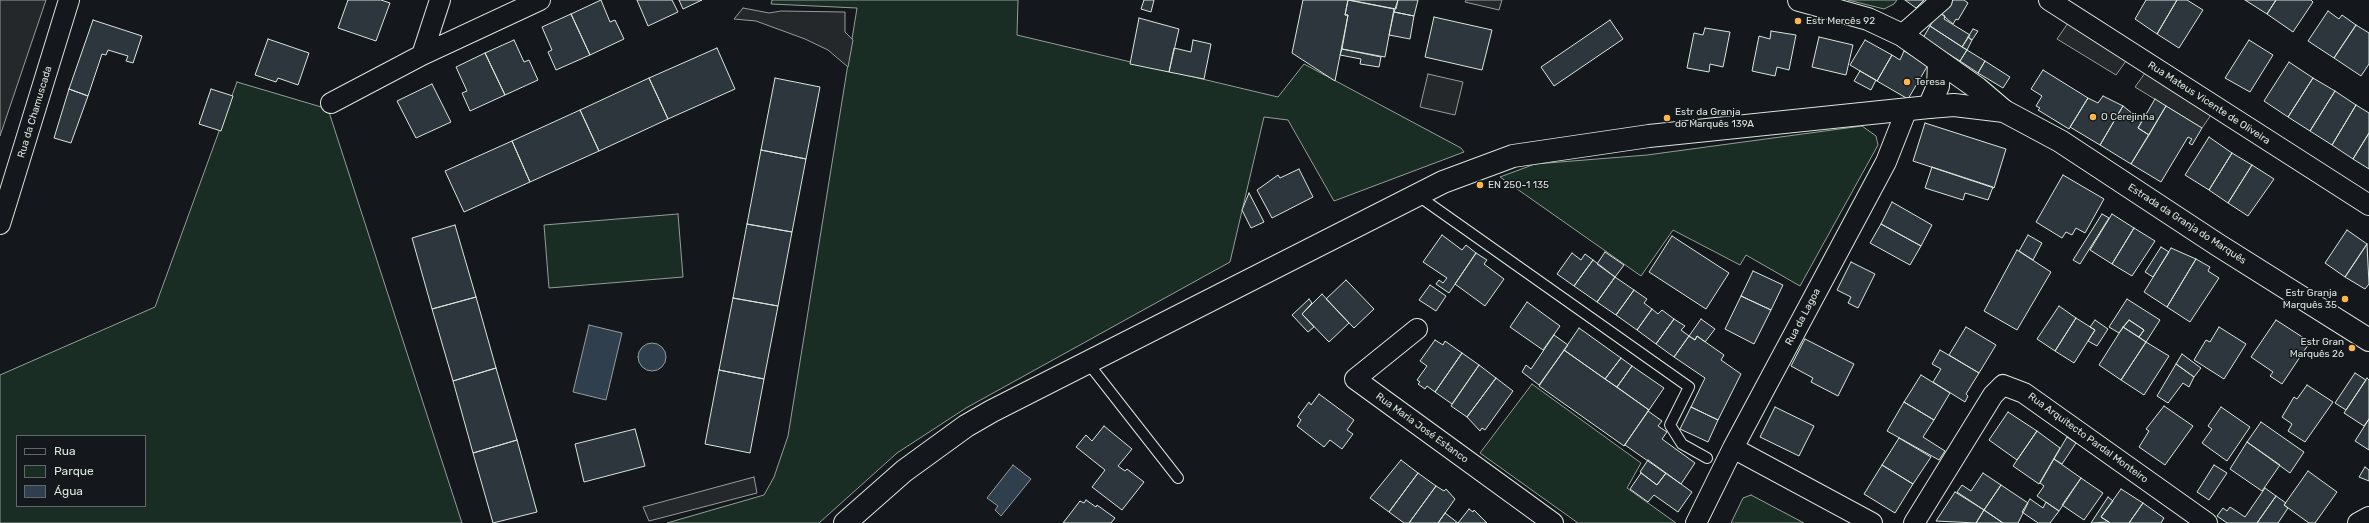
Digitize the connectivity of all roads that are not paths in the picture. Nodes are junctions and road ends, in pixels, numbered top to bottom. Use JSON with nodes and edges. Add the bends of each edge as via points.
{"nodes":[{"id":1,"x":69,"y":0,"type":"edge"},
{"id":2,"x":440,"y":0,"type":"edge"},
{"id":3,"x":540,"y":0,"type":"edge"},
{"id":4,"x":1799,"y":0,"type":"edge"},
{"id":5,"x":1942,"y":0,"type":"edge"},
{"id":6,"x":2049,"y":0,"type":"edge"},
{"id":7,"x":1902,"y":35,"type":"junction"},
{"id":8,"x":422,"y":55,"type":"junction"},
{"id":9,"x":1939,"y":62,"type":"junction"},
{"id":10,"x":331,"y":103,"type":"dead end"},
{"id":11,"x":1929,"y":107,"type":"junction"},
{"id":12,"x":1907,"y":109,"type":"junction"},
{"id":13,"x":2004,"y":110,"type":"junction"},
{"id":14,"x":1417,"y":195,"type":"junction"},
{"id":15,"x":2369,"y":205,"type":"edge"},
{"id":16,"x":0,"y":224,"type":"edge"},
{"id":17,"x":1417,"y":329,"type":"dead end"},
{"id":18,"x":2369,"y":340,"type":"edge"},
{"id":19,"x":1088,"y":363,"type":"junction"},
{"id":20,"x":1733,"y":448,"type":"junction"},
{"id":21,"x":1707,"y":458,"type":"dead end"},
{"id":22,"x":1178,"y":478,"type":"dead end"},
{"id":23,"x":2369,"y":517,"type":"edge"},
{"id":24,"x":845,"y":523,"type":"edge"},
{"id":25,"x":1553,"y":523,"type":"edge"},
{"id":26,"x":1696,"y":523,"type":"edge"},
{"id":27,"x":1872,"y":523,"type":"edge"},
{"id":28,"x":1914,"y":523,"type":"edge"},
{"id":29,"x":2207,"y":523,"type":"edge"},
{"id":30,"x":2358,"y":523,"type":"edge"}],
"edges":[{"from":1,"to":16,"type":"street","name":"Rua da Chamuscada"},
{"from":2,"to":8,"type":"street"},
{"from":3,"to":8,"type":"street"},
{"from":4,"to":7,"type":"main road","name":"Estrada da Granja do Marquês","via":[[1868,19]]},
{"from":5,"to":7,"type":"street"},
{"from":6,"to":15,"type":"street","name":"Rua Mateus Vicente de Oliveira"},
{"from":7,"to":9,"type":"main road","name":"Estrada da Granja do Marquês"},
{"from":8,"to":10,"type":"street"},
{"from":9,"to":11,"type":"main road","via":[[1938,86]]},
{"from":9,"to":13,"type":"main road","name":"Estrada da Granja do Marquês"},
{"from":11,"to":12,"type":"main road","name":"Estrada da Granja do Marquês"},
{"from":11,"to":13,"type":"main road","name":"Estrada da Granja do Marquês","via":[[1954,105]]},
{"from":12,"to":14,"type":"main road","name":"Estrada da Granja do Marquês","via":[[1533,151],[1466,172]]},
{"from":12,"to":20,"type":"street","name":"Rua da Lagoa","via":[[1886,162]]},
{"from":13,"to":18,"type":"main road","name":"Estrada da Granja do Marquês","via":[[2054,137]]},
{"from":14,"to":19,"type":"main road","name":"Estrada da Granja do Marquês"},
{"from":14,"to":21,"type":"lane","via":[[1689,387],[1670,425],[1682,444]]},
{"from":17,"to":25,"type":"street","name":"Rua Maria José Estanco","via":[[1355,379]]},
{"from":19,"to":22,"type":"lane"},
{"from":19,"to":24,"type":"main road","name":"Estrada da Granja do Marquês","via":[[966,426],[904,471]]},
{"from":20,"to":26,"type":"street","name":"Rua da Lagoa"},
{"from":20,"to":27,"type":"street"},
{"from":23,"to":30,"type":"street"},
{"from":28,"to":29,"type":"street","name":"Rua Arquitecto Pardal Monteiro","via":[[1993,395],[2003,385],[2024,393]]}]}
